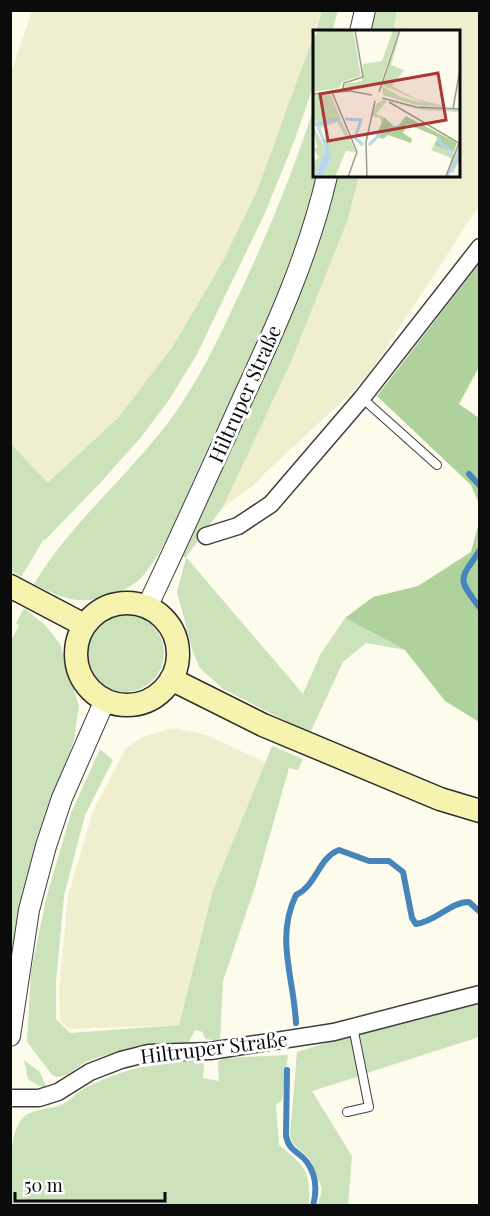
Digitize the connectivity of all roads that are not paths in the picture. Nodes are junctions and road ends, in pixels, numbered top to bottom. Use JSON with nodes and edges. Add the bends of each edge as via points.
{"nodes":[{"id":1,"x":365,"y":10,"type":"edge"},
{"id":2,"x":360,"y":30,"type":"edge"},
{"id":3,"x":327,"y":177,"type":"edge"},
{"id":4,"x":480,"y":247,"type":"edge"},
{"id":5,"x":362,"y":398,"type":"junction"},
{"id":6,"x":437,"y":465,"type":"dead end"},
{"id":7,"x":206,"y":536,"type":"dead end"},
{"id":8,"x":10,"y":586,"type":"edge"},
{"id":9,"x":147,"y":607,"type":"junction"},
{"id":10,"x":84,"y":625,"type":"junction"},
{"id":11,"x":171,"y":679,"type":"junction"},
{"id":12,"x":105,"y":700,"type":"junction"},
{"id":13,"x":480,"y":811,"type":"edge"},
{"id":14,"x":14,"y":990,"type":"edge"},
{"id":15,"x":480,"y":994,"type":"edge"},
{"id":16,"x":353,"y":1027,"type":"junction"},
{"id":17,"x":10,"y":1036,"type":"edge"},
{"id":18,"x":10,"y":1098,"type":"edge"},
{"id":19,"x":347,"y":1112,"type":"dead end"}],
"edges":[{"from":1,"to":2,"type":"street"},
{"from":3,"to":9,"type":"street","name":"Hiltruper Straße","via":[[298,273]]},
{"from":4,"to":5,"type":"street"},
{"from":5,"to":6,"type":"lane"},
{"from":5,"to":7,"type":"street","via":[[271,504],[238,526]]},
{"from":8,"to":10,"type":"main road"},
{"from":9,"to":10,"type":"main road","via":[[112,604],[96,612]]},
{"from":9,"to":11,"type":"main road","via":[[163,617],[174,635],[176,667]]},
{"from":10,"to":12,"type":"main road","via":[[75,659],[90,690]]},
{"from":11,"to":12,"type":"main road","via":[[146,701],[124,705]]},
{"from":11,"to":13,"type":"main road","via":[[263,725],[440,799]]},
{"from":12,"to":14,"type":"street","via":[[62,798],[46,846]]},
{"from":14,"to":17,"type":"street"},
{"from":15,"to":16,"type":"street","name":"Hiltruper Straße"},
{"from":16,"to":18,"type":"street","name":"Hiltruper Straße","via":[[210,1050],[149,1053],[90,1072],[58,1092],[39,1098]]},
{"from":16,"to":19,"type":"lane","via":[[369,1107]]}]}
